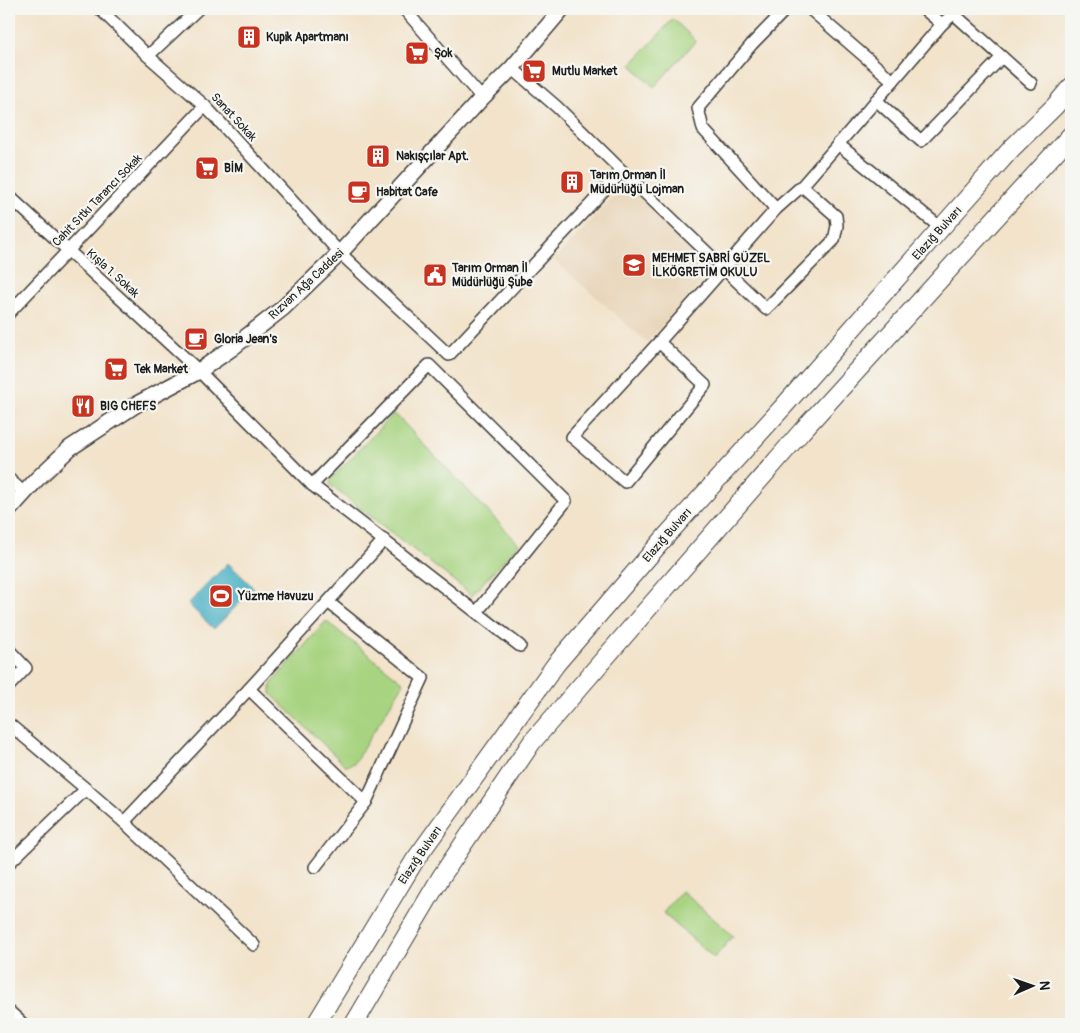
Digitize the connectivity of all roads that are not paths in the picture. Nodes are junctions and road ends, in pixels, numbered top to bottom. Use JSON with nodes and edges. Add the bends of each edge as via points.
{"nodes":[{"id":1,"x":100,"y":9,"type":"edge"},
{"id":2,"x":198,"y":9,"type":"edge"},
{"id":3,"x":404,"y":9,"type":"edge"},
{"id":4,"x":562,"y":9,"type":"edge"},
{"id":5,"x":786,"y":9,"type":"edge"},
{"id":6,"x":810,"y":9,"type":"edge"},
{"id":7,"x":924,"y":9,"type":"edge"},
{"id":8,"x":957,"y":12,"type":"edge"},
{"id":9,"x":942,"y":24,"type":"junction"},
{"id":10,"x":148,"y":56,"type":"junction"},
{"id":11,"x":1002,"y":57,"type":"junction"},
{"id":12,"x":512,"y":68,"type":"junction"},
{"id":13,"x":893,"y":81,"type":"junction"},
{"id":14,"x":1031,"y":83,"type":"dead end"},
{"id":15,"x":1071,"y":87,"type":"edge"},
{"id":16,"x":482,"y":98,"type":"junction"},
{"id":17,"x":876,"y":100,"type":"junction"},
{"id":18,"x":205,"y":106,"type":"junction"},
{"id":19,"x":1071,"y":135,"type":"edge"},
{"id":20,"x":838,"y":144,"type":"junction"},
{"id":21,"x":622,"y":172,"type":"junction"},
{"id":22,"x":802,"y":186,"type":"junction"},
{"id":23,"x":9,"y":196,"type":"edge"},
{"id":24,"x":776,"y":209,"type":"junction"},
{"id":25,"x":941,"y":228,"type":"junction"},
{"id":26,"x":68,"y":251,"type":"junction"},
{"id":27,"x":340,"y":253,"type":"junction"},
{"id":28,"x":724,"y":268,"type":"junction"},
{"id":29,"x":9,"y":312,"type":"edge"},
{"id":30,"x":659,"y":342,"type":"junction"},
{"id":31,"x":199,"y":371,"type":"junction"},
{"id":32,"x":9,"y":479,"type":"edge"},
{"id":33,"x":312,"y":486,"type":"junction"},
{"id":34,"x":24,"y":493,"type":"junction"},
{"id":35,"x":9,"y":510,"type":"edge"},
{"id":36,"x":384,"y":540,"type":"junction"},
{"id":37,"x":328,"y":602,"type":"junction"},
{"id":38,"x":477,"y":612,"type":"junction"},
{"id":39,"x":520,"y":646,"type":"dead end"},
{"id":40,"x":9,"y":650,"type":"edge"},
{"id":41,"x":9,"y":686,"type":"edge"},
{"id":42,"x":249,"y":689,"type":"junction"},
{"id":43,"x":9,"y":724,"type":"edge"},
{"id":44,"x":86,"y":789,"type":"junction"},
{"id":45,"x":366,"y":802,"type":"junction"},
{"id":46,"x":124,"y":822,"type":"junction"},
{"id":47,"x":9,"y":863,"type":"edge"},
{"id":48,"x":316,"y":867,"type":"dead end"},
{"id":49,"x":254,"y":945,"type":"dead end"},
{"id":50,"x":9,"y":1014,"type":"edge"},
{"id":51,"x":20,"y":1024,"type":"edge"},
{"id":52,"x":316,"y":1024,"type":"edge"},
{"id":53,"x":354,"y":1024,"type":"edge"}],
"edges":[{"from":1,"to":10,"type":"street","name":"Sanat Sokak"},
{"from":2,"to":10,"type":"street"},
{"from":3,"to":16,"type":"street"},
{"from":4,"to":12,"type":"street","name":"Rızvan Ağa Caddesi"},
{"from":5,"to":24,"type":"street","via":[[698,108],[703,129]]},
{"from":6,"to":13,"type":"street"},
{"from":7,"to":9,"type":"street"},
{"from":8,"to":9,"type":"street"},
{"from":8,"to":11,"type":"street"},
{"from":9,"to":13,"type":"street"},
{"from":10,"to":18,"type":"street","name":"Sanat Sokak"},
{"from":11,"to":14,"type":"street"},
{"from":11,"to":17,"type":"street","via":[[921,141]]},
{"from":12,"to":16,"type":"street","name":"Rızvan Ağa Caddesi"},
{"from":12,"to":21,"type":"street","via":[[557,107]]},
{"from":13,"to":17,"type":"street"},
{"from":15,"to":25,"type":"main road","name":"Elazığ Bulvarı"},
{"from":16,"to":27,"type":"street","name":"Rızvan Ağa Caddesi"},
{"from":17,"to":20,"type":"street"},
{"from":18,"to":26,"type":"street","name":"Cahit Sıtkı Tarancı Sokak"},
{"from":18,"to":27,"type":"street","name":"Sanat Sokak"},
{"from":19,"to":53,"type":"main road","via":[[802,431],[532,742],[441,877]]},
{"from":20,"to":22,"type":"street"},
{"from":20,"to":25,"type":"street"},
{"from":21,"to":27,"type":"street","name":"Sanat Sokak","via":[[449,355]]},
{"from":21,"to":28,"type":"street"},
{"from":22,"to":24,"type":"street"},
{"from":22,"to":28,"type":"street","via":[[836,216],[834,240],[766,309]]},
{"from":23,"to":26,"type":"street","name":"Kışla 1. Sokak"},
{"from":24,"to":28,"type":"street"},
{"from":25,"to":52,"type":"main road","name":"Elazığ Bulvarı","via":[[666,535],[556,664],[415,860]]},
{"from":26,"to":29,"type":"street","name":"Cahit Sıtkı Tarancı Sokak"},
{"from":26,"to":31,"type":"street","name":"Kışla 1. Sokak"},
{"from":27,"to":31,"type":"street","name":"Rızvan Ağa Caddesi","via":[[283,308]]},
{"from":28,"to":30,"type":"street"},
{"from":30,"to":30,"type":"street","via":[[705,384],[624,482],[572,437]]},
{"from":31,"to":33,"type":"street","name":"Kışla 1. Sokak"},
{"from":31,"to":34,"type":"street","name":"Rızvan Ağa Caddesi","via":[[136,404],[70,448]]},
{"from":32,"to":34,"type":"street"},
{"from":33,"to":36,"type":"street","name":"Kışla 1. Sokak"},
{"from":33,"to":38,"type":"street","via":[[429,365],[566,501]]},
{"from":34,"to":35,"type":"street","name":"Rızvan Ağa Caddesi"},
{"from":36,"to":37,"type":"street"},
{"from":36,"to":38,"type":"street","name":"Kışla 1. Sokak"},
{"from":37,"to":42,"type":"street"},
{"from":37,"to":45,"type":"street","via":[[423,678]]},
{"from":38,"to":39,"type":"street","name":"Kışla 1. Sokak"},
{"from":40,"to":41,"type":"street","via":[[26,668]]},
{"from":42,"to":45,"type":"street"},
{"from":42,"to":46,"type":"street"},
{"from":43,"to":44,"type":"street"},
{"from":44,"to":46,"type":"street"},
{"from":44,"to":47,"type":"street"},
{"from":45,"to":48,"type":"street"},
{"from":46,"to":49,"type":"street"},
{"from":50,"to":51,"type":"street"}]}
